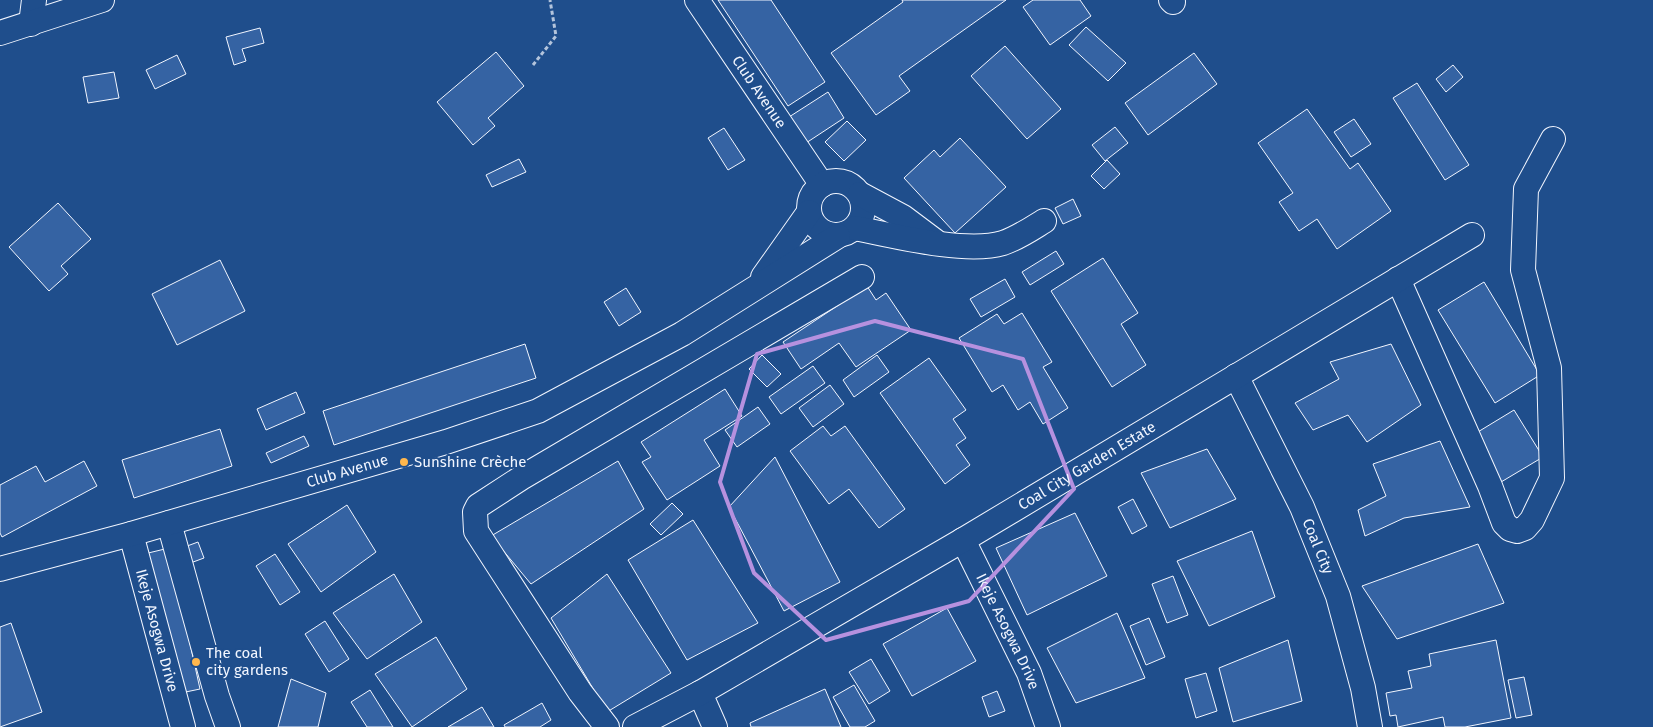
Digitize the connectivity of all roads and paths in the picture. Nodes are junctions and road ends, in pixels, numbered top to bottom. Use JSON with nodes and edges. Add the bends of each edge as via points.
{"nodes":[{"id":1,"x":34,"y":0,"type":"edge"},
{"id":2,"x":102,"y":0,"type":"edge"},
{"id":3,"x":550,"y":0,"type":"edge"},
{"id":4,"x":697,"y":0,"type":"edge"},
{"id":5,"x":31,"y":24,"type":"junction"},
{"id":6,"x":0,"y":32,"type":"edge"},
{"id":7,"x":532,"y":65,"type":"dead end"},
{"id":8,"x":1553,"y":139,"type":"dead end"},
{"id":9,"x":822,"y":185,"type":"junction"},
{"id":10,"x":860,"y":194,"type":"junction"},
{"id":11,"x":809,"y":212,"type":"junction"},
{"id":12,"x":1044,"y":221,"type":"dead end"},
{"id":13,"x":846,"y":232,"type":"junction"},
{"id":14,"x":1472,"y":235,"type":"dead end"},
{"id":15,"x":939,"y":243,"type":"junction"},
{"id":16,"x":862,"y":277,"type":"dead end"},
{"id":17,"x":1398,"y":279,"type":"junction"},
{"id":18,"x":756,"y":287,"type":"junction"},
{"id":19,"x":1236,"y":376,"type":"junction"},
{"id":20,"x":169,"y":522,"type":"junction"},
{"id":21,"x":131,"y":534,"type":"junction"},
{"id":22,"x":963,"y":540,"type":"junction"},
{"id":23,"x":0,"y":570,"type":"edge"},
{"id":24,"x":700,"y":693,"type":"junction"},
{"id":25,"x":183,"y":727,"type":"edge"},
{"id":26,"x":228,"y":727,"type":"edge"},
{"id":27,"x":607,"y":727,"type":"edge"},
{"id":28,"x":635,"y":727,"type":"edge"},
{"id":29,"x":715,"y":727,"type":"edge"},
{"id":30,"x":1048,"y":727,"type":"edge"},
{"id":31,"x":1370,"y":727,"type":"edge"}],
"edges":[{"from":1,"to":5,"type":"street"},
{"from":2,"to":5,"type":"street"},
{"from":3,"to":7,"type":"path","via":[[556,36]]},
{"from":4,"to":9,"type":"street","name":"Club Avenue"},
{"from":5,"to":6,"type":"street"},
{"from":8,"to":17,"type":"street","via":[[1526,190],[1523,270],[1549,368],[1552,478],[1526,528],[1517,531],[1504,523]]},
{"from":9,"to":10,"type":"street","via":[[843,181]]},
{"from":9,"to":11,"type":"street","name":"Club Avenue","via":[[811,197]]},
{"from":10,"to":13,"type":"street","via":[[864,206],[862,218]]},
{"from":10,"to":15,"type":"street","via":[[903,217]]},
{"from":11,"to":13,"type":"street","via":[[816,227],[830,235]]},
{"from":11,"to":18,"type":"street","name":"Club Avenue"},
{"from":12,"to":15,"type":"street","via":[[1002,243],[966,246]]},
{"from":13,"to":15,"type":"street"},
{"from":13,"to":18,"type":"street","name":"Club Avenue"},
{"from":14,"to":17,"type":"street","name":"Coal City Garden Estate"},
{"from":16,"to":27,"type":"street","via":[[478,506],[475,512],[476,531],[580,692]]},
{"from":17,"to":19,"type":"street","name":"Coal City Garden Estate"},
{"from":18,"to":20,"type":"street","name":"Club Avenue","via":[[682,334],[538,411],[446,442]]},
{"from":19,"to":22,"type":"street","name":"Coal City Garden Estate"},
{"from":19,"to":31,"type":"street","name":"Coal City","via":[[1302,507],[1338,596],[1364,688]]},
{"from":20,"to":21,"type":"street","name":"Club Avenue"},
{"from":20,"to":26,"type":"street"},
{"from":21,"to":23,"type":"street","name":"Club Avenue"},
{"from":21,"to":25,"type":"street","name":"Ikeje Asogwa Drive"},
{"from":22,"to":24,"type":"street","name":"Coal City Garden Estate"},
{"from":22,"to":30,"type":"street","name":"Ikeje Asogwa Drive","via":[[1029,674]]},
{"from":24,"to":28,"type":"street","name":"Coal City Garden Estate"},
{"from":24,"to":29,"type":"street"}]}
